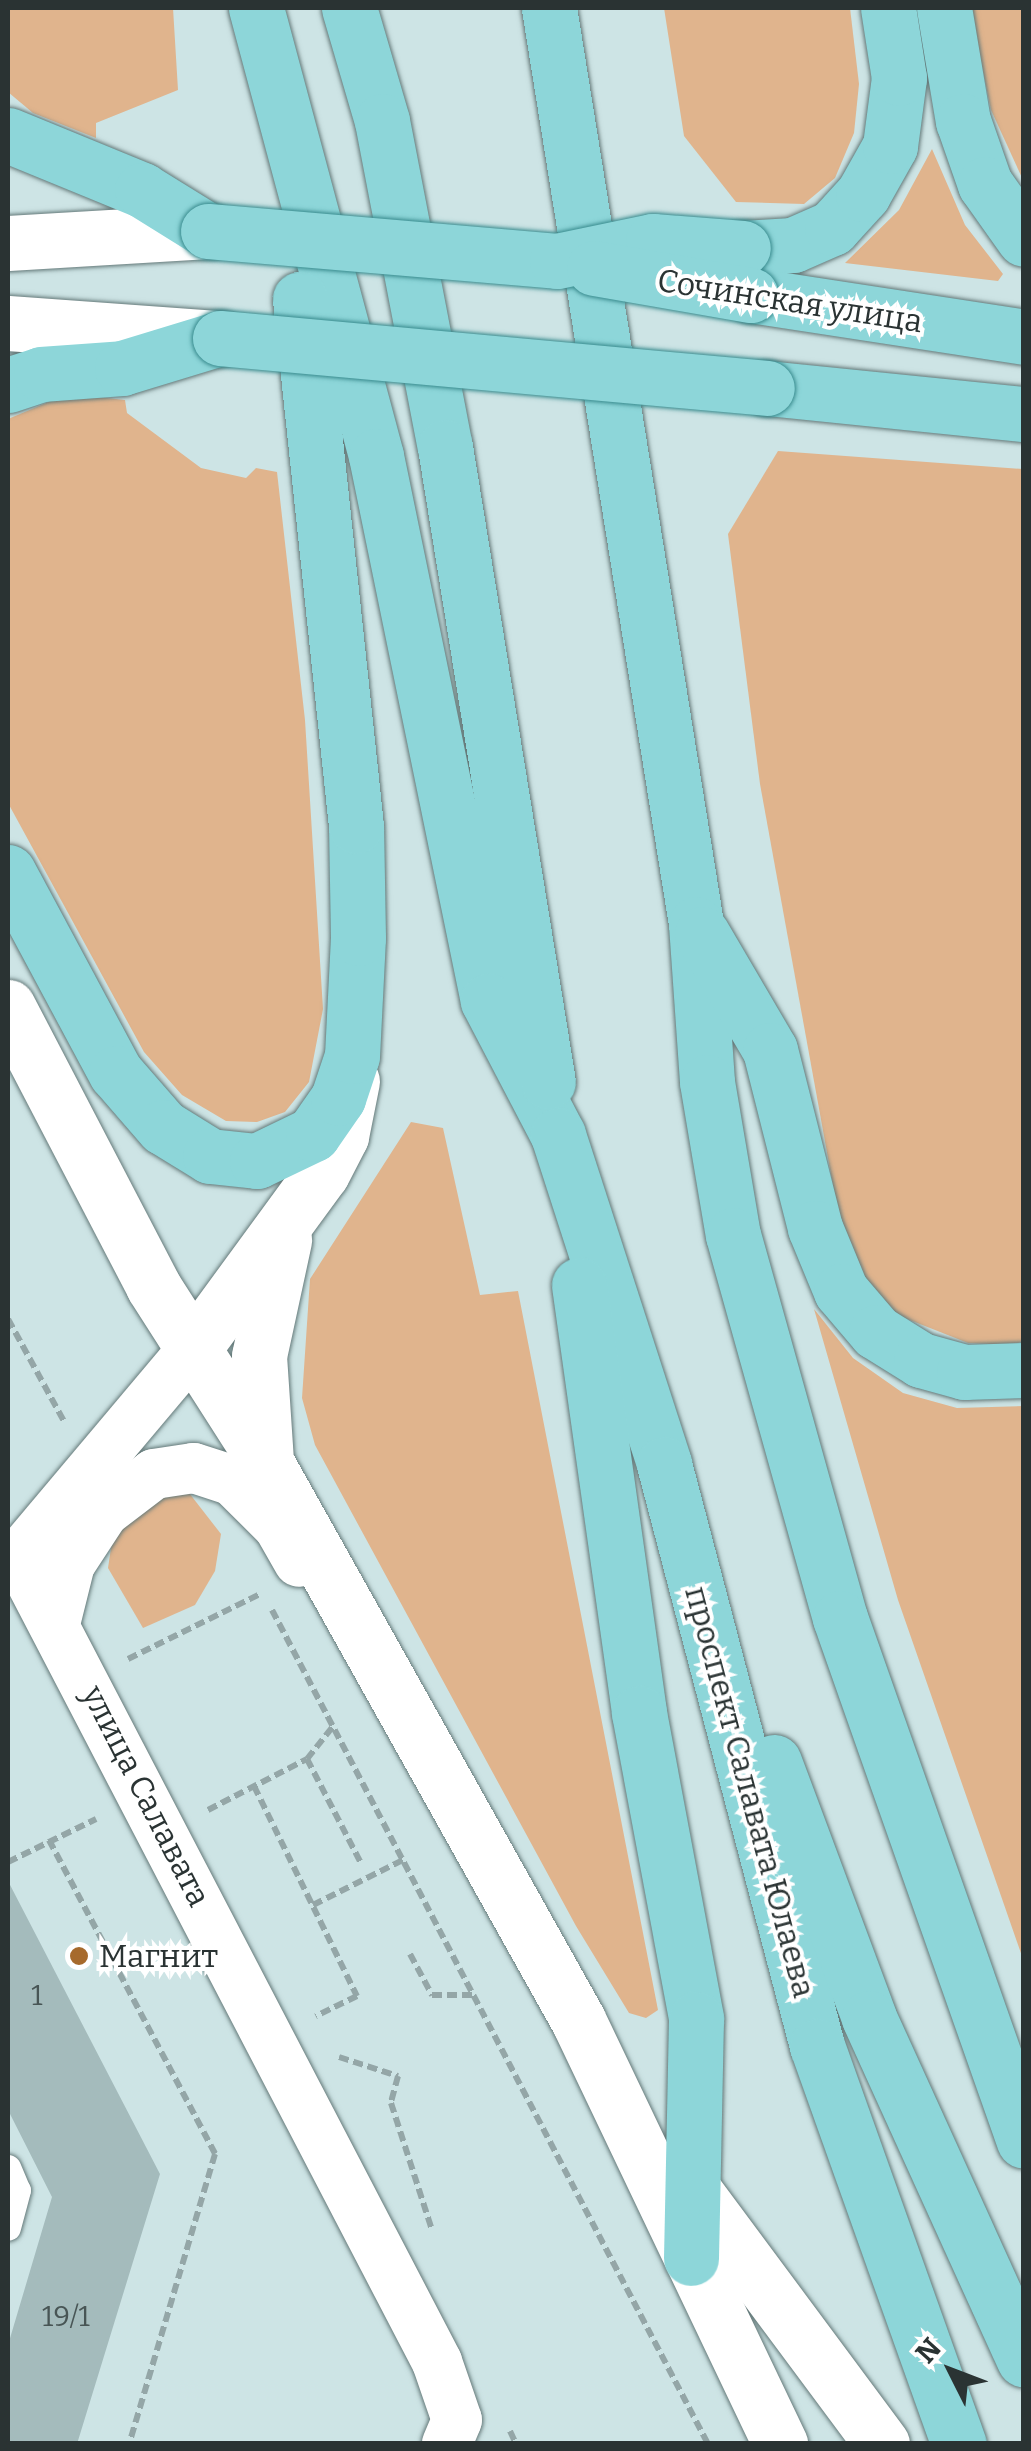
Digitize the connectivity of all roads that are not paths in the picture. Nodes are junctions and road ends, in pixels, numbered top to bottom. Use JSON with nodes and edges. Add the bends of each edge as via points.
{"nodes":[{"id":1,"x":256,"y":8,"type":"edge"},
{"id":2,"x":268,"y":8,"type":"edge"},
{"id":3,"x":349,"y":8,"type":"edge"},
{"id":4,"x":549,"y":8,"type":"edge"},
{"id":5,"x":888,"y":8,"type":"edge"},
{"id":6,"x":944,"y":8,"type":"edge"},
{"id":7,"x":277,"y":83,"type":"junction"},
{"id":8,"x":8,"y":134,"type":"edge"},
{"id":9,"x":208,"y":231,"type":"junction"},
{"id":10,"x":1024,"y":239,"type":"edge"},
{"id":11,"x":8,"y":243,"type":"edge"},
{"id":12,"x":747,"y":272,"type":"junction"},
{"id":13,"x":8,"y":323,"type":"edge"},
{"id":14,"x":1024,"y":337,"type":"edge"},
{"id":15,"x":120,"y":350,"type":"junction"},
{"id":16,"x":8,"y":386,"type":"edge"},
{"id":17,"x":1024,"y":414,"type":"edge"},
{"id":18,"x":8,"y":872,"type":"edge"},
{"id":19,"x":696,"y":924,"type":"junction"},
{"id":20,"x":8,"y":1007,"type":"edge"},
{"id":21,"x":352,"y":1056,"type":"junction"},
{"id":22,"x":558,"y":1135,"type":"junction"},
{"id":23,"x":292,"y":1213,"type":"junction"},
{"id":24,"x":192,"y":1349,"type":"junction"},
{"id":25,"x":1024,"y":1370,"type":"edge"},
{"id":26,"x":266,"y":1464,"type":"junction"},
{"id":27,"x":664,"y":1464,"type":"junction"},
{"id":28,"x":12,"y":1554,"type":"edge"},
{"id":29,"x":56,"y":1620,"type":"junction"},
{"id":30,"x":371,"y":1645,"type":"junction"},
{"id":31,"x":578,"y":2020,"type":"junction"},
{"id":32,"x":1024,"y":2141,"type":"edge"},
{"id":33,"x":11,"y":2183,"type":"edge"},
{"id":34,"x":696,"y":2196,"type":"junction"},
{"id":35,"x":8,"y":2228,"type":"edge"},
{"id":36,"x":691,"y":2258,"type":"junction"},
{"id":37,"x":1024,"y":2359,"type":"edge"},
{"id":38,"x":448,"y":2444,"type":"edge"},
{"id":39,"x":780,"y":2444,"type":"edge"},
{"id":40,"x":882,"y":2444,"type":"edge"},
{"id":41,"x":959,"y":2444,"type":"edge"}],
"edges":[{"from":1,"to":7,"type":"main road"},
{"from":2,"to":7,"type":"main road"},
{"from":3,"to":22,"type":"main road","via":[[382,121],[445,447]]},
{"from":4,"to":19,"type":"main road"},
{"from":5,"to":12,"type":"main road","via":[[899,78],[892,129],[864,194],[832,228]]},
{"from":6,"to":10,"type":"main road","via":[[963,122],[985,184]]},
{"from":7,"to":21,"type":"main road","via":[[356,826]]},
{"from":7,"to":22,"type":"main road","via":[[376,456],[488,1002]]},
{"from":8,"to":9,"type":"main road","via":[[142,190]]},
{"from":9,"to":11,"type":"main road"},
{"from":9,"to":12,"type":"main road","name":"Сочинская улица","bridge":true},
{"from":12,"to":14,"type":"main road","name":"Сочинская улица"},
{"from":13,"to":15,"type":"main road"},
{"from":15,"to":16,"type":"main road"},
{"from":15,"to":17,"type":"main road","bridge":true,"via":[[220,338]]},
{"from":18,"to":21,"type":"main road","via":[[116,1073],[162,1127],[210,1156],[258,1161],[289,1152],[338,1098]]},
{"from":19,"to":25,"type":"main road","via":[[770,1050],[815,1228],[842,1291],[876,1332],[921,1360],[964,1372]]},
{"from":19,"to":32,"type":"main road","via":[[707,1082],[753,1317],[840,1618]]},
{"from":20,"to":24,"type":"main road"},
{"from":21,"to":23,"type":"main road","via":[[341,1136]]},
{"from":22,"to":27,"type":"main road","name":"проспект Салавата Юлаева"},
{"from":22,"to":34,"type":"main road","via":[[639,1713],[696,2019]]},
{"from":23,"to":24,"type":"main road"},
{"from":23,"to":26,"type":"main road","via":[[260,1356]]},
{"from":24,"to":26,"type":"main road"},
{"from":24,"to":28,"type":"street","name":"улица Салавата","via":[[92,1472]]},
{"from":26,"to":30,"type":"main road"},
{"from":27,"to":37,"type":"main road","via":[[870,2018]]},
{"from":27,"to":41,"type":"main road","name":"проспект Салавата Юлаева","via":[[817,2046]]},
{"from":28,"to":29,"type":"street","name":"улица Салавата"},
{"from":29,"to":30,"type":"street","via":[[70,1564],[104,1512],[154,1474],[194,1468],[232,1480],[279,1527],[322,1600]]},
{"from":29,"to":38,"type":"street","name":"улица Салавата","via":[[437,2362],[457,2420]]},
{"from":30,"to":31,"type":"main road"},
{"from":31,"to":34,"type":"main road"},
{"from":31,"to":36,"type":"main road"},
{"from":33,"to":35,"type":"lane"},
{"from":34,"to":36,"type":"main road"},
{"from":34,"to":40,"type":"main road"},
{"from":36,"to":39,"type":"main road"}]}
